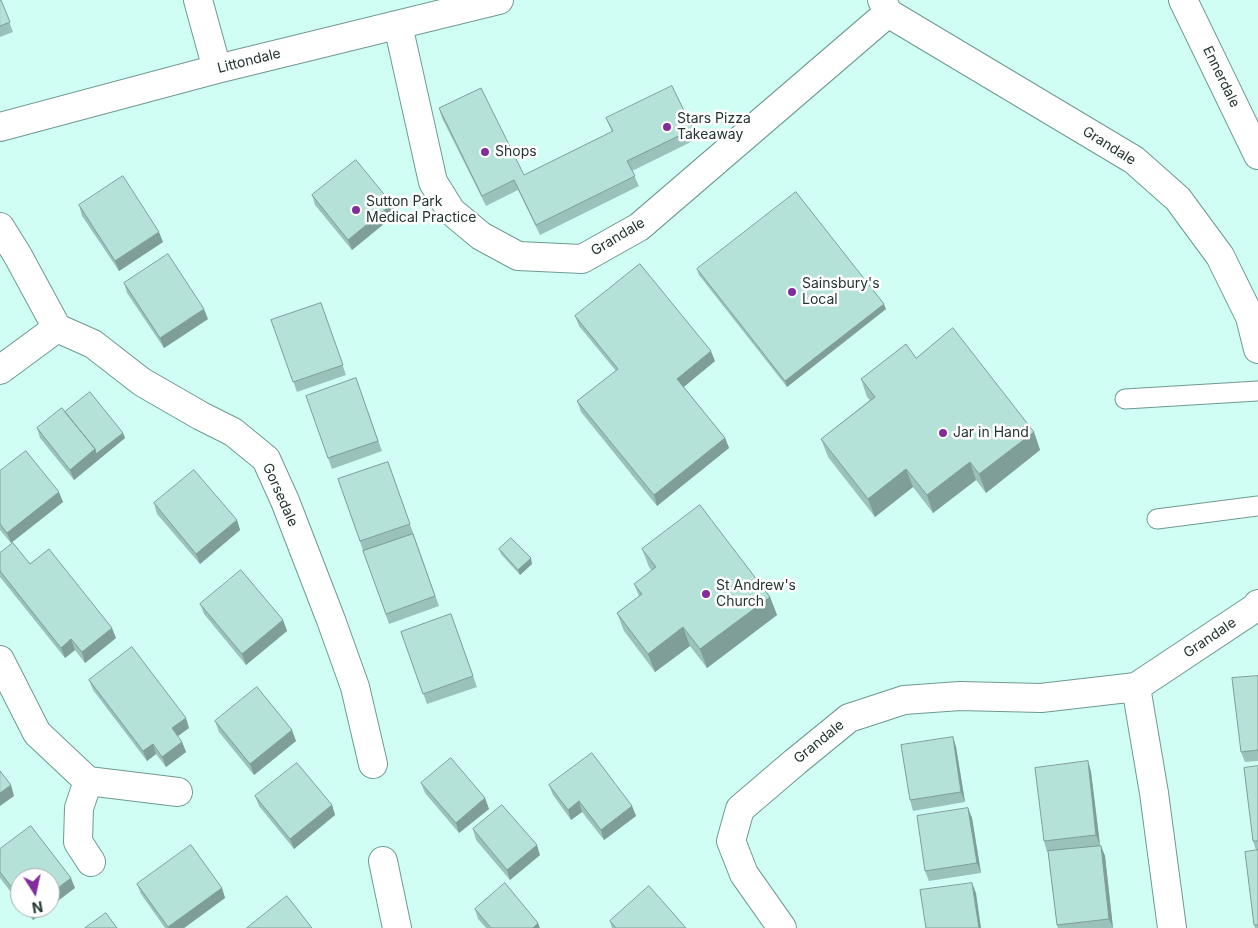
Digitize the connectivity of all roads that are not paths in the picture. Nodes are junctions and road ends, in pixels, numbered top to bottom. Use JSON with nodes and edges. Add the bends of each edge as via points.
{"nodes":[{"id":1,"x":198,"y":0,"type":"edge"},
{"id":2,"x":499,"y":0,"type":"edge"},
{"id":3,"x":1183,"y":0,"type":"edge"},
{"id":4,"x":885,"y":7,"type":"edge"},
{"id":5,"x":398,"y":25,"type":"junction"},
{"id":6,"x":217,"y":69,"type":"junction"},
{"id":7,"x":0,"y":127,"type":"edge"},
{"id":8,"x":1258,"y":155,"type":"edge"},
{"id":9,"x":0,"y":227,"type":"edge"},
{"id":10,"x":57,"y":328,"type":"junction"},
{"id":11,"x":1258,"y":349,"type":"edge"},
{"id":12,"x":0,"y":370,"type":"edge"},
{"id":13,"x":1258,"y":391,"type":"edge"},
{"id":14,"x":1126,"y":399,"type":"dead end"},
{"id":15,"x":1258,"y":506,"type":"edge"},
{"id":16,"x":1157,"y":519,"type":"dead end"},
{"id":17,"x":1258,"y":604,"type":"edge"},
{"id":18,"x":0,"y":660,"type":"edge"},
{"id":19,"x":1136,"y":687,"type":"junction"},
{"id":20,"x":373,"y":764,"type":"dead end"},
{"id":21,"x":88,"y":781,"type":"junction"},
{"id":22,"x":178,"y":792,"type":"dead end"},
{"id":23,"x":383,"y":861,"type":"dead end"},
{"id":24,"x":91,"y":862,"type":"dead end"},
{"id":25,"x":397,"y":928,"type":"edge"},
{"id":26,"x":782,"y":928,"type":"edge"},
{"id":27,"x":1172,"y":928,"type":"edge"}],
"edges":[{"from":1,"to":6,"type":"street"},
{"from":2,"to":5,"type":"street","name":"Littondale"},
{"from":3,"to":8,"type":"street","name":"Ennerdale"},
{"from":4,"to":5,"type":"street","name":"Grandale","via":[[639,227],[582,259],[518,256],[481,236],[451,211],[433,182]]},
{"from":4,"to":11,"type":"street","name":"Grandale","via":[[1134,160],[1178,199],[1220,256],[1250,317]]},
{"from":5,"to":6,"type":"street","name":"Littondale"},
{"from":6,"to":7,"type":"street","name":"Littondale"},
{"from":9,"to":10,"type":"street"},
{"from":10,"to":12,"type":"street"},
{"from":10,"to":20,"type":"street","name":"Gorsedale","via":[[93,344],[142,382],[233,432],[266,460],[289,510],[355,687]]},
{"from":13,"to":14,"type":"lane"},
{"from":15,"to":16,"type":"lane"},
{"from":17,"to":19,"type":"street","name":"Grandale","via":[[1214,637]]},
{"from":18,"to":21,"type":"street","via":[[37,734]]},
{"from":19,"to":26,"type":"street","name":"Grandale","via":[[1041,698],[960,696],[904,700],[849,718],[740,809],[731,841],[744,874]]},
{"from":19,"to":27,"type":"street"},
{"from":21,"to":22,"type":"street"},
{"from":21,"to":24,"type":"street","via":[[79,808],[78,842]]},
{"from":23,"to":25,"type":"street"}]}
